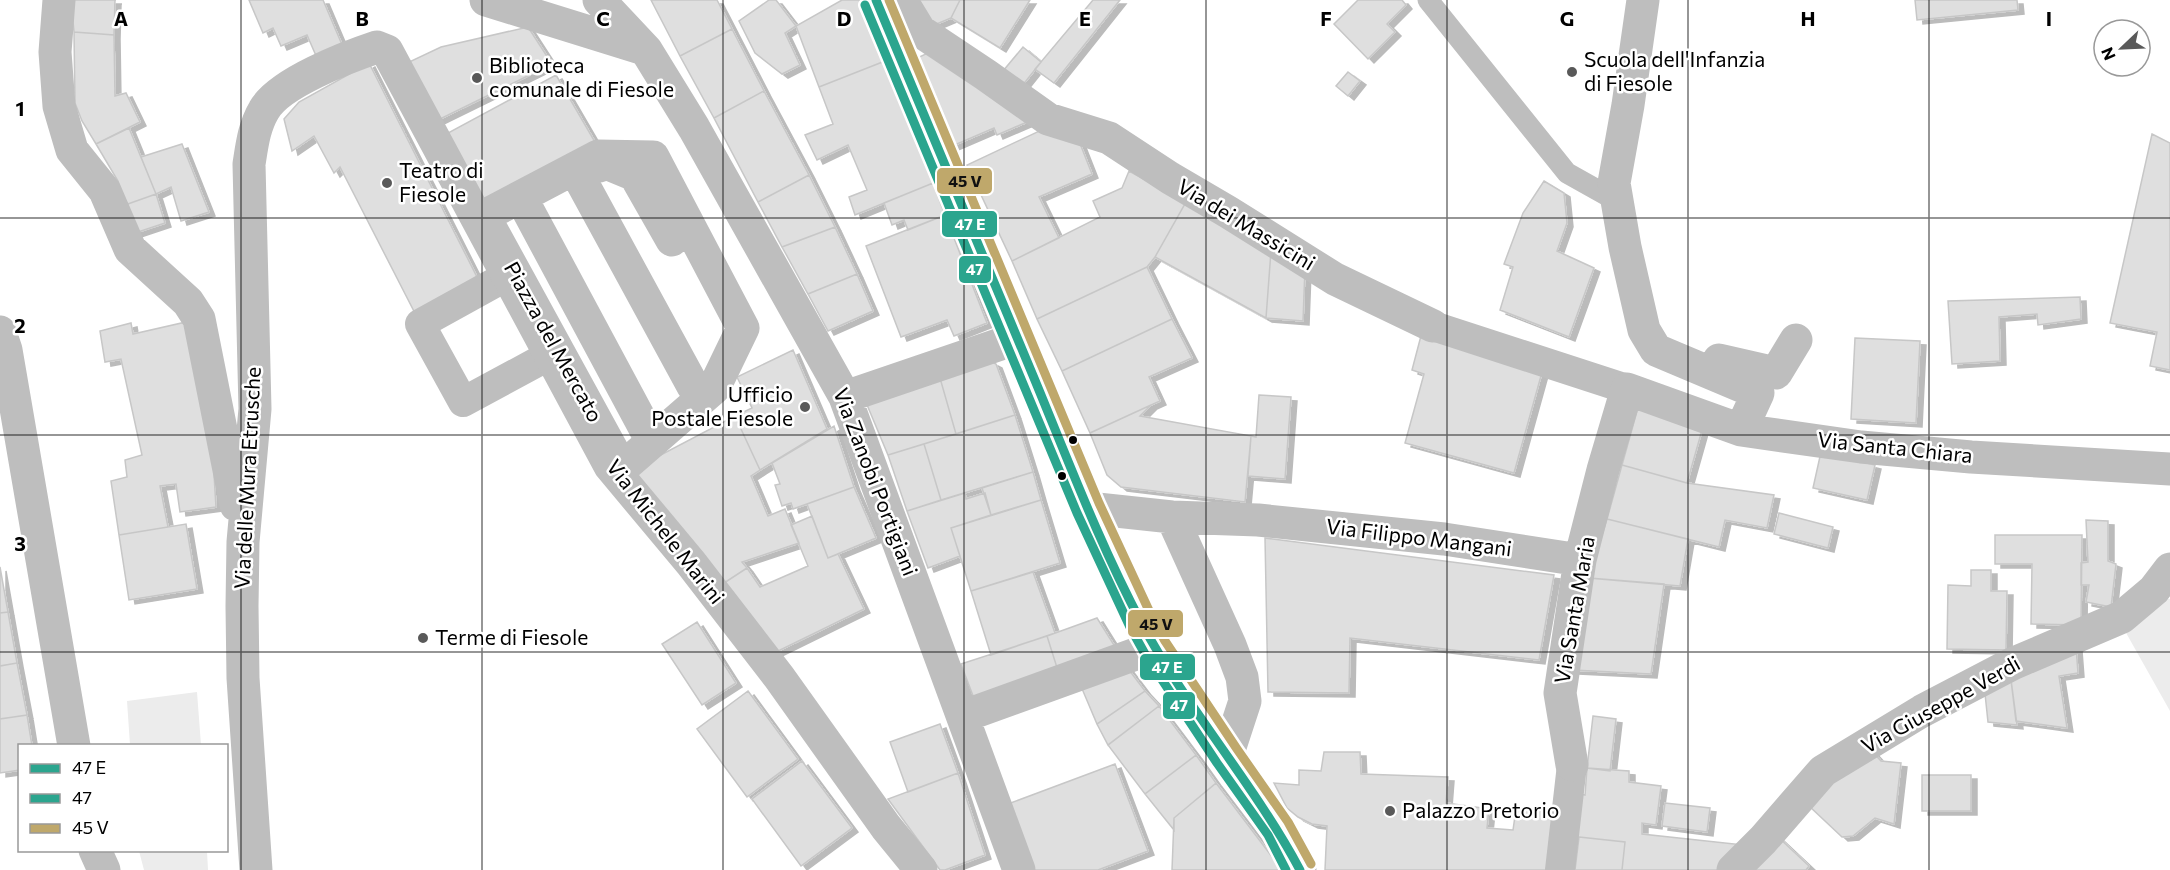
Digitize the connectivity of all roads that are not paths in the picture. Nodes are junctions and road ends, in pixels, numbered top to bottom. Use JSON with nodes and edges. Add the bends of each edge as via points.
{"nodes":[{"id":1,"x":59,"y":0,"type":"edge"},
{"id":2,"x":486,"y":0,"type":"edge"},
{"id":3,"x":599,"y":0,"type":"edge"},
{"id":4,"x":876,"y":0,"type":"edge"},
{"id":5,"x":901,"y":0,"type":"edge"},
{"id":6,"x":1428,"y":0,"type":"edge"},
{"id":7,"x":1643,"y":0,"type":"edge"},
{"id":8,"x":377,"y":47,"type":"joint"},
{"id":9,"x":646,"y":50,"type":"junction"},
{"id":10,"x":578,"y":175,"type":"junction"},
{"id":11,"x":1617,"y":201,"type":"junction"},
{"id":12,"x":524,"y":203,"type":"junction"},
{"id":13,"x":481,"y":227,"type":"junction"},
{"id":14,"x":507,"y":276,"type":"junction"},
{"id":15,"x":1433,"y":326,"type":"joint"},
{"id":16,"x":0,"y":332,"type":"edge"},
{"id":17,"x":1018,"y":338,"type":"junction"},
{"id":18,"x":1796,"y":340,"type":"dead end"},
{"id":19,"x":1656,"y":350,"type":"junction"},
{"id":20,"x":550,"y":355,"type":"junction"},
{"id":21,"x":693,"y":386,"type":"junction"},
{"id":22,"x":1627,"y":389,"type":"junction"},
{"id":23,"x":845,"y":397,"type":"junction"},
{"id":24,"x":1741,"y":430,"type":"junction"},
{"id":25,"x":648,"y":434,"type":"junction"},
{"id":26,"x":616,"y":467,"type":"junction"},
{"id":27,"x":2170,"y":469,"type":"edge"},
{"id":28,"x":1088,"y":508,"type":"junction"},
{"id":29,"x":1172,"y":517,"type":"junction"},
{"id":30,"x":243,"y":542,"type":"junction"},
{"id":31,"x":1580,"y":560,"type":"junction"},
{"id":32,"x":2165,"y":583,"type":"edge"},
{"id":33,"x":1155,"y":647,"type":"junction"},
{"id":34,"x":964,"y":716,"type":"junction"},
{"id":35,"x":74,"y":744,"type":"edge"},
{"id":36,"x":1227,"y":756,"type":"junction"},
{"id":37,"x":1572,"y":765,"type":"joint"},
{"id":38,"x":96,"y":852,"type":"edge"},
{"id":39,"x":104,"y":870,"type":"edge"},
{"id":40,"x":256,"y":870,"type":"edge"},
{"id":41,"x":921,"y":870,"type":"edge"},
{"id":42,"x":1020,"y":870,"type":"edge"},
{"id":43,"x":1300,"y":870,"type":"edge"},
{"id":44,"x":1560,"y":870,"type":"edge"},
{"id":45,"x":1733,"y":870,"type":"edge"}],
"edges":[{"from":1,"to":30,"type":"street","via":[[55,52],[59,106],[72,150],[105,191],[130,249],[188,302],[199,319]]},
{"from":2,"to":9,"type":"street"},
{"from":3,"to":9,"type":"street","name":"Via Zanobi Portigiani"},
{"from":4,"to":17,"type":"main road"},
{"from":5,"to":15,"type":"street","name":"Via dei Massicini","via":[[920,31],[1048,119],[1109,138],[1335,279]]},
{"from":6,"to":11,"type":"lane","via":[[1567,173]]},
{"from":7,"to":11,"type":"street","via":[[1614,183]]},
{"from":8,"to":13,"type":"street","name":"Via Michele Marini","via":[[387,51]]},
{"from":8,"to":30,"type":"street","name":"Via delle Mura Etrusche","via":[[291,84],[265,108],[253,139],[249,164],[255,409]]},
{"from":9,"to":23,"type":"street","name":"Via Zanobi Portigiani"},
{"from":10,"to":12,"type":"street"},
{"from":10,"to":21,"type":"street"},
{"from":10,"to":21,"type":"street","via":[[606,163],[635,175],[720,327]]},
{"from":11,"to":19,"type":"street","via":[[1644,330]]},
{"from":12,"to":13,"type":"street"},
{"from":12,"to":25,"type":"street","name":"Piazza del Mercato"},
{"from":13,"to":14,"type":"street","name":"Via Michele Marini"},
{"from":14,"to":20,"type":"street","name":"Via Michele Marini"},
{"from":14,"to":20,"type":"street","via":[[420,324],[463,402]]},
{"from":15,"to":22,"type":"street","name":"Via dei Massicini"},
{"from":16,"to":35,"type":"street"},
{"from":17,"to":23,"type":"street"},
{"from":17,"to":28,"type":"main road"},
{"from":18,"to":19,"type":"street","via":[[1776,373],[1674,349]]},
{"from":19,"to":24,"type":"street","via":[[1758,393]]},
{"from":20,"to":26,"type":"street","name":"Via Michele Marini"},
{"from":21,"to":25,"type":"street"},
{"from":22,"to":24,"type":"street","name":"Via Santa Chiara"},
{"from":22,"to":31,"type":"street","name":"Via Santa Maria"},
{"from":23,"to":34,"type":"street","name":"Via Zanobi Portigiani"},
{"from":24,"to":27,"type":"street","name":"Via Santa Chiara","via":[[1971,457]]},
{"from":25,"to":26,"type":"street"},
{"from":26,"to":26,"type":"street","name":"Piazza del Mercato","via":[[714,388],[743,327],[652,157],[598,156],[483,216]]},
{"from":26,"to":41,"type":"street","name":"Via Michele Marini","via":[[779,677]]},
{"from":28,"to":29,"type":"street","name":"Via Filippo Mangani"},
{"from":28,"to":33,"type":"main road"},
{"from":29,"to":31,"type":"street","name":"Via Filippo Mangani","via":[[1258,520],[1444,539]]},
{"from":29,"to":36,"type":"street","via":[[1242,678],[1245,701]]},
{"from":30,"to":40,"type":"street","name":"Via delle Mura Etrusche","via":[[243,678]]},
{"from":31,"to":37,"type":"street","name":"Via Santa Maria","via":[[1560,693]]},
{"from":32,"to":45,"type":"street","name":"Via Giuseppe Verdi","via":[[2122,617],[2002,669],[1922,711],[1823,771]]},
{"from":33,"to":34,"type":"street"},
{"from":33,"to":36,"type":"main road"},
{"from":34,"to":42,"type":"street","name":"Via Zanobi Portigiani"},
{"from":36,"to":43,"type":"main road","via":[[1278,829]]},
{"from":37,"to":44,"type":"street","name":"Via Santa Maria"},
{"from":38,"to":39,"type":"street"}]}
